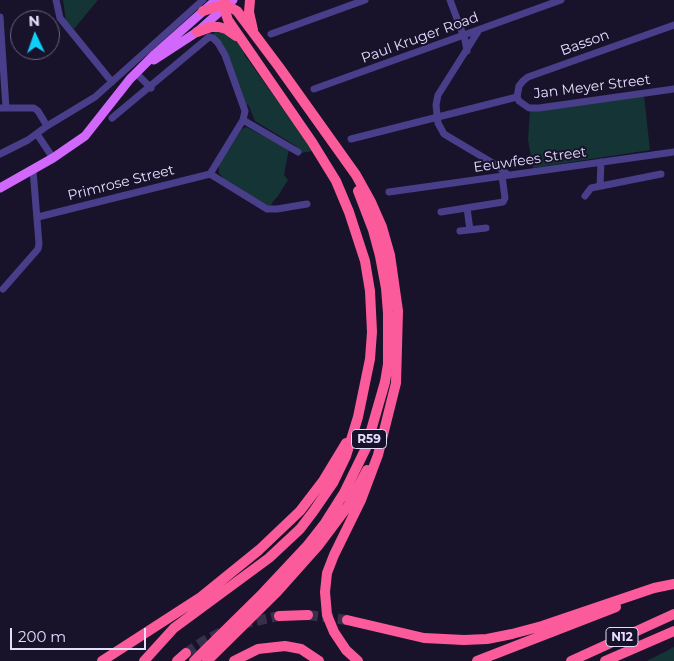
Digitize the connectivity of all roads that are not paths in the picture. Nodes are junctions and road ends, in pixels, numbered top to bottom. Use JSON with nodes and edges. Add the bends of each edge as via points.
{"nodes":[{"id":1,"x":56,"y":0,"type":"edge"},
{"id":2,"x":203,"y":0,"type":"edge"},
{"id":3,"x":216,"y":0,"type":"edge"},
{"id":4,"x":250,"y":0,"type":"edge"},
{"id":5,"x":365,"y":0,"type":"edge"},
{"id":6,"x":450,"y":0,"type":"edge"},
{"id":7,"x":562,"y":0,"type":"edge"},
{"id":8,"x":228,"y":2,"type":"edge"},
{"id":9,"x":203,"y":11,"type":"junction"},
{"id":10,"x":0,"y":17,"type":"edge"},
{"id":11,"x":674,"y":25,"type":"edge"},
{"id":12,"x":479,"y":30,"type":"junction"},
{"id":13,"x":197,"y":32,"type":"junction"},
{"id":14,"x":271,"y":34,"type":"dead end"},
{"id":15,"x":255,"y":35,"type":"junction"},
{"id":16,"x":463,"y":36,"type":"junction"},
{"id":17,"x":244,"y":43,"type":"junction"},
{"id":18,"x":467,"y":51,"type":"junction"},
{"id":19,"x":2,"y":61,"type":"edge"},
{"id":20,"x":138,"y":70,"type":"junction"},
{"id":21,"x":112,"y":82,"type":"junction"},
{"id":22,"x":151,"y":88,"type":"junction"},
{"id":23,"x":314,"y":89,"type":"dead end"},
{"id":24,"x":674,"y":89,"type":"edge"},
{"id":25,"x":517,"y":97,"type":"junction"},
{"id":26,"x":3,"y":108,"type":"edge"},
{"id":27,"x":244,"y":117,"type":"junction"},
{"id":28,"x":437,"y":117,"type":"junction"},
{"id":29,"x":112,"y":118,"type":"dead end"},
{"id":30,"x":47,"y":126,"type":"junction"},
{"id":31,"x":37,"y":134,"type":"junction"},
{"id":32,"x":351,"y":139,"type":"dead end"},
{"id":33,"x":298,"y":152,"type":"dead end"},
{"id":34,"x":674,"y":152,"type":"edge"},
{"id":35,"x":0,"y":154,"type":"edge"},
{"id":36,"x":53,"y":158,"type":"junction"},
{"id":37,"x":601,"y":162,"type":"junction"},
{"id":38,"x":346,"y":163,"type":"junction"},
{"id":39,"x":496,"y":165,"type":"junction"},
{"id":40,"x":33,"y":170,"type":"junction"},
{"id":41,"x":210,"y":174,"type":"junction"},
{"id":42,"x":661,"y":174,"type":"dead end"},
{"id":43,"x":501,"y":176,"type":"junction"},
{"id":44,"x":600,"y":186,"type":"junction"},
{"id":45,"x":0,"y":188,"type":"edge"},
{"id":46,"x":388,"y":192,"type":"dead end"},
{"id":47,"x":585,"y":196,"type":"dead end"},
{"id":48,"x":307,"y":204,"type":"dead end"},
{"id":49,"x":467,"y":208,"type":"junction"},
{"id":50,"x":441,"y":212,"type":"dead end"},
{"id":51,"x":38,"y":217,"type":"junction"},
{"id":52,"x":486,"y":228,"type":"dead end"},
{"id":53,"x":470,"y":230,"type":"junction"},
{"id":54,"x":460,"y":231,"type":"dead end"},
{"id":55,"x":3,"y":289,"type":"dead end"},
{"id":56,"x":351,"y":435,"type":"junction"},
{"id":57,"x":381,"y":440,"type":"junction"},
{"id":58,"x":674,"y":584,"type":"edge"},
{"id":59,"x":674,"y":614,"type":"edge"},
{"id":60,"x":308,"y":615,"type":"tunnel mouth"},
{"id":61,"x":279,"y":616,"type":"tunnel mouth"},
{"id":62,"x":347,"y":620,"type":"tunnel mouth"},
{"id":63,"x":674,"y":631,"type":"edge"},
{"id":64,"x":655,"y":640,"type":"junction"},
{"id":65,"x":186,"y":653,"type":"tunnel mouth"},
{"id":66,"x":102,"y":661,"type":"edge"},
{"id":67,"x":144,"y":661,"type":"edge"},
{"id":68,"x":177,"y":661,"type":"edge"},
{"id":69,"x":194,"y":661,"type":"edge"},
{"id":70,"x":207,"y":661,"type":"edge"},
{"id":71,"x":234,"y":661,"type":"edge"},
{"id":72,"x":319,"y":661,"type":"edge"},
{"id":73,"x":358,"y":661,"type":"edge"},
{"id":74,"x":477,"y":661,"type":"edge"},
{"id":75,"x":571,"y":661,"type":"edge"},
{"id":76,"x":605,"y":661,"type":"edge"},
{"id":77,"x":618,"y":661,"type":"edge"}],
"edges":[{"from":1,"to":21,"type":"street","via":[[60,18]]},
{"from":2,"to":21,"type":"street"},
{"from":3,"to":9,"type":"main road"},
{"from":4,"to":15,"type":"highway"},
{"from":5,"to":14,"type":"street"},
{"from":6,"to":16,"type":"street"},
{"from":7,"to":12,"type":"street","name":"Paul Kruger Road"},
{"from":8,"to":9,"type":"highway"},
{"from":8,"to":13,"type":"main road"},
{"from":8,"to":15,"type":"highway"},
{"from":8,"to":17,"type":"highway","via":[[228,20]]},
{"from":9,"to":20,"type":"main road"},
{"from":10,"to":19,"type":"street"},
{"from":11,"to":25,"type":"street","name":"Basson","via":[[528,77],[519,86]]},
{"from":12,"to":16,"type":"street","name":"Paul Kruger Road"},
{"from":12,"to":18,"type":"street"},
{"from":13,"to":17,"type":"highway","via":[[212,27],[223,28]]},
{"from":13,"to":20,"type":"main road"},
{"from":15,"to":38,"type":"highway","number":"R59"},
{"from":16,"to":18,"type":"street"},
{"from":16,"to":23,"type":"street","name":"Paul Kruger Road"},
{"from":17,"to":56,"type":"highway","number":"R59","via":[[336,181],[365,261],[372,332],[368,370]]},
{"from":18,"to":28,"type":"street","via":[[438,95]]},
{"from":19,"to":26,"type":"street"},
{"from":20,"to":22,"type":"street"},
{"from":20,"to":36,"type":"main road","via":[[91,130]]},
{"from":21,"to":30,"type":"street","via":[[90,101]]},
{"from":22,"to":27,"type":"street","via":[[207,38],[211,38],[225,55],[244,108]]},
{"from":22,"to":29,"type":"street"},
{"from":24,"to":25,"type":"street","name":"Jan Meyer Street","via":[[539,108],[529,108]]},
{"from":25,"to":28,"type":"street"},
{"from":26,"to":30,"type":"street","via":[[36,109]]},
{"from":27,"to":33,"type":"street"},
{"from":27,"to":41,"type":"street"},
{"from":28,"to":32,"type":"street"},
{"from":28,"to":39,"type":"street","via":[[444,134]]},
{"from":30,"to":31,"type":"street"},
{"from":31,"to":35,"type":"street"},
{"from":31,"to":36,"type":"street"},
{"from":34,"to":37,"type":"street","name":"Eeuwfees Street"},
{"from":36,"to":40,"type":"main road"},
{"from":37,"to":43,"type":"street","name":"Eeuwfees Street"},
{"from":37,"to":44,"type":"street"},
{"from":38,"to":57,"type":"highway","via":[[356,175],[382,227],[396,288],[396,383]]},
{"from":38,"to":69,"type":"highway","number":"R59","via":[[374,230],[386,288],[388,364],[375,421],[356,472],[325,523],[263,593]]},
{"from":39,"to":43,"type":"street"},
{"from":39,"to":43,"type":"street"},
{"from":40,"to":45,"type":"main road"},
{"from":40,"to":51,"type":"street"},
{"from":41,"to":48,"type":"street","via":[[267,209]]},
{"from":41,"to":51,"type":"street","name":"Primrose Street"},
{"from":42,"to":44,"type":"street"},
{"from":43,"to":46,"type":"street","name":"Eeuwfees Street"},
{"from":43,"to":49,"type":"street","via":[[503,202]]},
{"from":44,"to":47,"type":"street","via":[[589,189]]},
{"from":49,"to":50,"type":"street"},
{"from":49,"to":53,"type":"street"},
{"from":51,"to":55,"type":"street","via":[[39,246]]},
{"from":52,"to":53,"type":"street"},
{"from":53,"to":54,"type":"street"},
{"from":56,"to":66,"type":"highway","via":[[300,511],[271,539],[201,598]]},
{"from":56,"to":67,"type":"highway","number":"R59","via":[[346,456],[333,483],[300,529],[269,558],[174,628]]},
{"from":57,"to":70,"type":"highway","via":[[354,496],[318,546]]},
{"from":57,"to":73,"type":"highway","via":[[371,476],[334,555],[326,582],[325,602],[330,623],[346,650]]},
{"from":58,"to":62,"type":"highway","via":[[520,632],[487,639],[424,638]]},
{"from":58,"to":74,"type":"highway"},
{"from":59,"to":75,"type":"highway","number":"N12"},
{"from":60,"to":61,"type":"highway"},
{"from":63,"to":64,"type":"highway","number":"N12"},
{"from":64,"to":76,"type":"highway","number":"N12"},
{"from":64,"to":77,"type":"highway"},
{"from":65,"to":68,"type":"highway"},
{"from":71,"to":72,"type":"highway","via":[[258,649],[285,646],[301,649]]}]}
